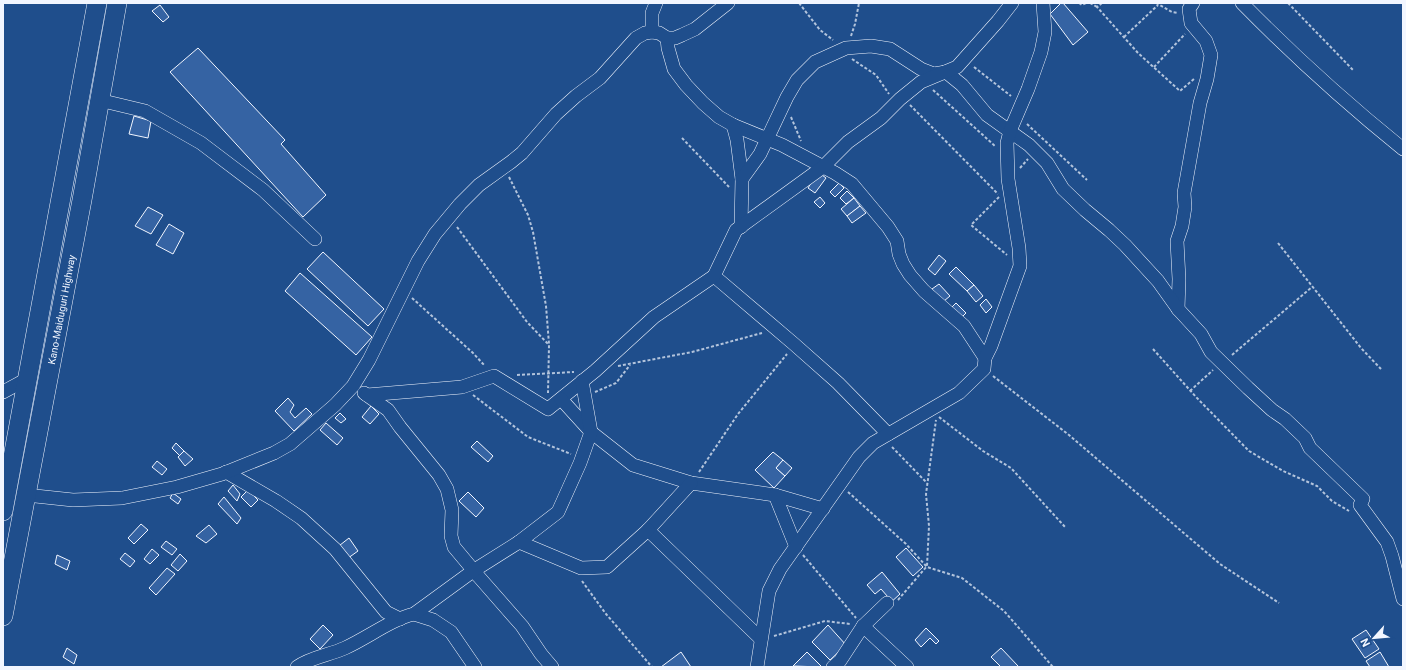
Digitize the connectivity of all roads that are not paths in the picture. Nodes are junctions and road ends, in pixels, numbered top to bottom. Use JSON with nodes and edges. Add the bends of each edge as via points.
{"nodes":[{"id":1,"x":97,"y":3,"type":"edge"},
{"id":2,"x":117,"y":3,"type":"edge"},
{"id":3,"x":656,"y":3,"type":"edge"},
{"id":4,"x":726,"y":3,"type":"edge"},
{"id":5,"x":1012,"y":3,"type":"edge"},
{"id":6,"x":1044,"y":3,"type":"edge"},
{"id":7,"x":1242,"y":3,"type":"edge"},
{"id":8,"x":1191,"y":6,"type":"edge"},
{"id":9,"x":652,"y":32,"type":"junction"},
{"id":10,"x":667,"y":38,"type":"junction"},
{"id":11,"x":946,"y":72,"type":"junction"},
{"id":12,"x":100,"y":100,"type":"junction"},
{"id":13,"x":733,"y":125,"type":"junction"},
{"id":14,"x":1010,"y":131,"type":"junction"},
{"id":15,"x":766,"y":138,"type":"junction"},
{"id":16,"x":1403,"y":149,"type":"edge"},
{"id":17,"x":823,"y":167,"type":"junction"},
{"id":18,"x":742,"y":179,"type":"junction"},
{"id":19,"x":741,"y":227,"type":"junction"},
{"id":20,"x":315,"y":239,"type":"dead end"},
{"id":21,"x":714,"y":276,"type":"junction"},
{"id":22,"x":1178,"y":309,"type":"junction"},
{"id":23,"x":985,"y":364,"type":"junction"},
{"id":24,"x":27,"y":379,"type":"junction"},
{"id":25,"x":582,"y":381,"type":"junction"},
{"id":26,"x":353,"y":386,"type":"junction"},
{"id":27,"x":3,"y":392,"type":"edge"},
{"id":28,"x":368,"y":395,"type":"junction"},
{"id":29,"x":561,"y":399,"type":"junction"},
{"id":30,"x":590,"y":432,"type":"junction"},
{"id":31,"x":885,"y":435,"type":"junction"},
{"id":32,"x":226,"y":472,"type":"junction"},
{"id":33,"x":691,"y":483,"type":"junction"},
{"id":34,"x":26,"y":495,"type":"junction"},
{"id":35,"x":775,"y":495,"type":"junction"},
{"id":36,"x":823,"y":508,"type":"junction"},
{"id":37,"x":3,"y":511,"type":"edge"},
{"id":38,"x":648,"y":530,"type":"junction"},
{"id":39,"x":519,"y":542,"type":"junction"},
{"id":40,"x":796,"y":547,"type":"junction"},
{"id":41,"x":473,"y":571,"type":"junction"},
{"id":42,"x":1403,"y":599,"type":"edge"},
{"id":43,"x":885,"y":604,"type":"road end"},
{"id":44,"x":386,"y":612,"type":"junction"},
{"id":45,"x":414,"y":614,"type":"junction"},
{"id":46,"x":3,"y":616,"type":"edge"},
{"id":47,"x":400,"y":619,"type":"junction"},
{"id":48,"x":863,"y":626,"type":"junction"},
{"id":49,"x":385,"y":627,"type":"junction"},
{"id":50,"x":761,"y":639,"type":"junction"},
{"id":51,"x":297,"y":667,"type":"edge"},
{"id":52,"x":475,"y":667,"type":"edge"},
{"id":53,"x":552,"y":667,"type":"edge"},
{"id":54,"x":757,"y":667,"type":"edge"},
{"id":55,"x":833,"y":667,"type":"edge"},
{"id":56,"x":907,"y":667,"type":"edge"}],
"edges":[{"from":1,"to":24,"type":"highway","name":"Kano-Maiduguri Highway"},
{"from":2,"to":12,"type":"highway","name":"Kano-Maiduguri Highway"},
{"from":3,"to":9,"type":"street","via":[[652,13]]},
{"from":4,"to":10,"type":"street","via":[[695,29],[675,38]]},
{"from":5,"to":11,"type":"street","via":[[964,60]]},
{"from":6,"to":14,"type":"street","via":[[1045,32],[1041,52]]},
{"from":7,"to":16,"type":"street","via":[[1344,101]]},
{"from":8,"to":22,"type":"street","via":[[1192,23],[1206,41],[1211,55],[1184,193],[1182,226],[1177,241]]},
{"from":9,"to":10,"type":"street"},
{"from":9,"to":26,"type":"street","via":[[636,38],[600,78],[556,114],[530,145],[479,184],[460,204],[435,234],[418,261],[369,360]]},
{"from":10,"to":13,"type":"street","via":[[674,69],[686,85],[719,117]]},
{"from":11,"to":14,"type":"street","via":[[962,85],[987,115]]},
{"from":11,"to":15,"type":"street","via":[[934,74],[921,69],[890,49],[870,46],[843,49],[815,62],[797,80]]},
{"from":11,"to":17,"type":"street","via":[[924,81],[899,100],[881,118],[848,142]]},
{"from":12,"to":20,"type":"street","via":[[145,111],[201,143],[263,190]]},
{"from":12,"to":34,"type":"highway","name":"Kano-Maiduguri Highway"},
{"from":13,"to":15,"type":"street"},
{"from":13,"to":18,"type":"street"},
{"from":14,"to":22,"type":"street","via":[[1047,163],[1063,189],[1084,210],[1125,245],[1158,281]]},
{"from":14,"to":23,"type":"street","via":[[1007,143],[1008,179],[1020,266]]},
{"from":15,"to":17,"type":"street"},
{"from":15,"to":18,"type":"street","via":[[760,154]]},
{"from":17,"to":19,"type":"street"},
{"from":17,"to":23,"type":"street","via":[[852,184],[897,241],[899,254],[910,275],[924,291],[964,326]]},
{"from":18,"to":19,"type":"street"},
{"from":19,"to":21,"type":"street","via":[[736,230]]},
{"from":21,"to":25,"type":"street","via":[[654,316]]},
{"from":21,"to":31,"type":"street","via":[[838,383]]},
{"from":22,"to":42,"type":"street","via":[[1201,334],[1211,352],[1305,438],[1310,448],[1362,499],[1360,505],[1386,542],[1392,556]]},
{"from":23,"to":31,"type":"street","via":[[959,393]]},
{"from":24,"to":27,"type":"street"},
{"from":24,"to":37,"type":"highway","name":"Kano-Maiduguri Highway"},
{"from":25,"to":29,"type":"street"},
{"from":25,"to":30,"type":"street"},
{"from":26,"to":28,"type":"street"},
{"from":26,"to":32,"type":"street","via":[[290,444]]},
{"from":28,"to":29,"type":"street","via":[[462,387],[494,376],[548,409]]},
{"from":28,"to":41,"type":"street","via":[[388,410],[448,489],[454,547]]},
{"from":29,"to":30,"type":"street"},
{"from":30,"to":33,"type":"street","via":[[633,465]]},
{"from":30,"to":39,"type":"street","via":[[558,512]]},
{"from":31,"to":36,"type":"street","via":[[873,442],[859,457]]},
{"from":32,"to":34,"type":"street","via":[[177,487],[122,498],[73,500]]},
{"from":32,"to":44,"type":"street","via":[[301,518],[335,549]]},
{"from":33,"to":35,"type":"street"},
{"from":33,"to":38,"type":"street"},
{"from":34,"to":46,"type":"highway","name":"Kano-Maiduguri Highway"},
{"from":35,"to":36,"type":"street"},
{"from":35,"to":40,"type":"street"},
{"from":36,"to":40,"type":"street"},
{"from":38,"to":39,"type":"street","via":[[607,568],[581,568]]},
{"from":38,"to":50,"type":"street"},
{"from":39,"to":41,"type":"street"},
{"from":40,"to":50,"type":"street","via":[[780,569],[769,591]]},
{"from":41,"to":45,"type":"street"},
{"from":41,"to":53,"type":"street","via":[[522,626]]},
{"from":43,"to":48,"type":"street"},
{"from":44,"to":47,"type":"street"},
{"from":44,"to":49,"type":"street"},
{"from":45,"to":47,"type":"street"},
{"from":45,"to":52,"type":"street","via":[[433,620],[451,632]]},
{"from":47,"to":49,"type":"street"},
{"from":48,"to":55,"type":"street","via":[[840,661]]},
{"from":48,"to":56,"type":"street"},
{"from":49,"to":51,"type":"street","via":[[343,649],[304,662]]},
{"from":50,"to":54,"type":"street"}]}
